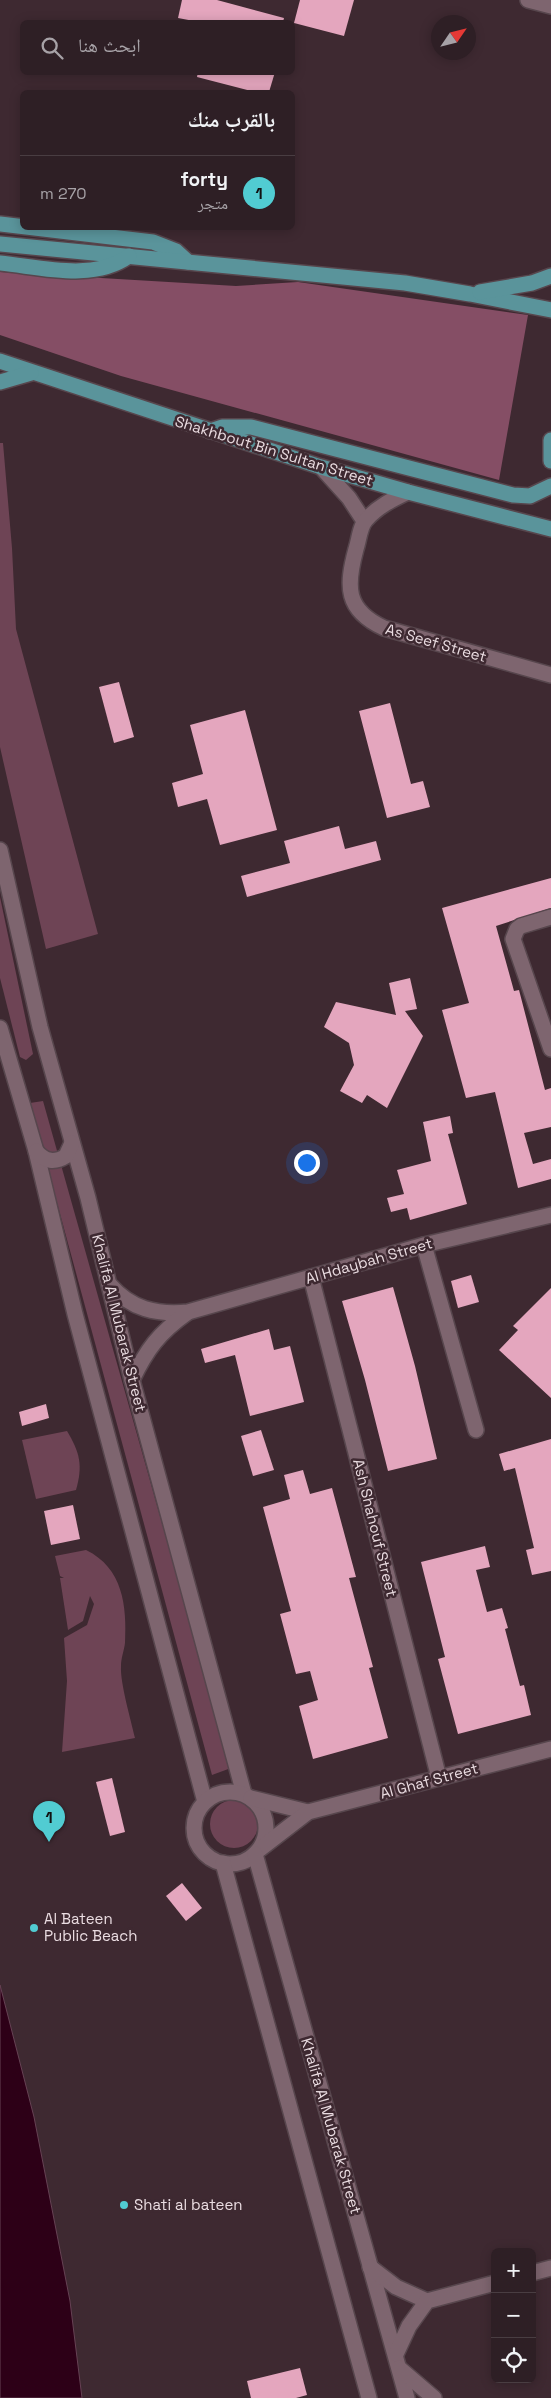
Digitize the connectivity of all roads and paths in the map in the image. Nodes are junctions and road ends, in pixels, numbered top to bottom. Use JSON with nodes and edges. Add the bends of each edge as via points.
{"nodes":[{"id":1,"x":528,"y":0,"type":"edge"},
{"id":2,"x":551,"y":6,"type":"edge"},
{"id":3,"x":0,"y":224,"type":"edge"},
{"id":4,"x":20,"y":226,"type":"edge"},
{"id":5,"x":51,"y":230,"type":"edge"},
{"id":6,"x":0,"y":244,"type":"edge"},
{"id":7,"x":129,"y":256,"type":"junction"},
{"id":8,"x":188,"y":262,"type":"junction"},
{"id":9,"x":0,"y":263,"type":"edge"},
{"id":10,"x":551,"y":276,"type":"edge"},
{"id":11,"x":470,"y":294,"type":"junction"},
{"id":12,"x":551,"y":310,"type":"edge"},
{"id":13,"x":0,"y":361,"type":"edge"},
{"id":14,"x":31,"y":373,"type":"junction"},
{"id":15,"x":0,"y":382,"type":"edge"},
{"id":16,"x":208,"y":431,"type":"junction"},
{"id":17,"x":551,"y":440,"type":"edge"},
{"id":18,"x":551,"y":461,"type":"edge"},
{"id":19,"x":321,"y":467,"type":"junction"},
{"id":20,"x":551,"y":486,"type":"edge"},
{"id":21,"x":408,"y":492,"type":"junction"},
{"id":22,"x":364,"y":521,"type":"junction"},
{"id":23,"x":551,"y":529,"type":"edge"},
{"id":24,"x":551,"y":675,"type":"edge"},
{"id":25,"x":0,"y":850,"type":"edge"},
{"id":26,"x":551,"y":917,"type":"edge"},
{"id":27,"x":0,"y":1028,"type":"edge"},
{"id":28,"x":551,"y":1049,"type":"edge"},
{"id":29,"x":72,"y":1144,"type":"junction"},
{"id":30,"x":36,"y":1151,"type":"junction"},
{"id":31,"x":551,"y":1214,"type":"edge"},
{"id":32,"x":424,"y":1245,"type":"junction"},
{"id":33,"x":311,"y":1277,"type":"junction"},
{"id":34,"x":110,"y":1285,"type":"junction"},
{"id":35,"x":188,"y":1312,"type":"junction"},
{"id":36,"x":132,"y":1380,"type":"junction"},
{"id":37,"x":476,"y":1430,"type":"dead end"},
{"id":38,"x":551,"y":1749,"type":"edge"},
{"id":39,"x":439,"y":1778,"type":"junction"},
{"id":40,"x":247,"y":1796,"type":"junction"},
{"id":41,"x":205,"y":1802,"type":"junction"},
{"id":42,"x":308,"y":1812,"type":"junction"},
{"id":43,"x":258,"y":1851,"type":"junction"},
{"id":44,"x":222,"y":1863,"type":"junction"},
{"id":45,"x":370,"y":2267,"type":"junction"},
{"id":46,"x":551,"y":2268,"type":"edge"},
{"id":47,"x":536,"y":2272,"type":"edge"},
{"id":48,"x":491,"y":2284,"type":"edge"},
{"id":49,"x":426,"y":2301,"type":"junction"},
{"id":50,"x":397,"y":2361,"type":"junction"},
{"id":51,"x":369,"y":2398,"type":"edge"},
{"id":52,"x":407,"y":2398,"type":"edge"},
{"id":53,"x":434,"y":2398,"type":"edge"}],
"edges":[{"from":1,"to":2,"type":"street"},
{"from":3,"to":4,"type":"main road"},
{"from":5,"to":8,"type":"main road","via":[[153,242],[176,251]]},
{"from":6,"to":7,"type":"main road"},
{"from":7,"to":8,"type":"main road"},
{"from":7,"to":9,"type":"main road","via":[[108,268],[84,271]]},
{"from":8,"to":11,"type":"main road","via":[[340,276]]},
{"from":10,"to":11,"type":"main road","via":[[532,283]]},
{"from":11,"to":12,"type":"main road"},
{"from":13,"to":14,"type":"main road","name":"Shakhbout Bin Sultan Street"},
{"from":14,"to":15,"type":"main road"},
{"from":14,"to":16,"type":"main road","name":"Shakhbout Bin Sultan Street"},
{"from":16,"to":19,"type":"main road","name":"Shakhbout Bin Sultan Street"},
{"from":16,"to":20,"type":"main road","via":[[222,427],[251,427],[513,495],[530,496]]},
{"from":17,"to":18,"type":"main road"},
{"from":19,"to":21,"type":"main road","name":"Shakhbout Bin Sultan Street"},
{"from":19,"to":22,"type":"street","via":[[349,498]]},
{"from":21,"to":22,"type":"street"},
{"from":21,"to":23,"type":"main road","name":"Shakhbout Bin Sultan Street"},
{"from":22,"to":24,"type":"street","name":"As Seef Street","via":[[349,575],[350,592],[356,608],[368,621]]},
{"from":25,"to":29,"type":"street","name":"Khalifa Al Mubarak Street","via":[[40,1027]]},
{"from":26,"to":28,"type":"street","via":[[520,926],[513,939]]},
{"from":27,"to":30,"type":"street"},
{"from":29,"to":30,"type":"street","via":[[66,1156],[53,1161],[46,1160]]},
{"from":29,"to":34,"type":"street","name":"Khalifa Al Mubarak Street"},
{"from":30,"to":41,"type":"street","via":[[78,1323]]},
{"from":31,"to":32,"type":"street","name":"Al Hdaybah Street"},
{"from":32,"to":33,"type":"street","name":"Al Hdaybah Street"},
{"from":32,"to":37,"type":"street"},
{"from":33,"to":35,"type":"street","name":"Al Hdaybah Street"},
{"from":33,"to":39,"type":"street","name":"Ash Shahouf Street"},
{"from":34,"to":35,"type":"street","name":"Al Hdaybah Street","via":[[128,1302],[146,1310],[169,1314]]},
{"from":34,"to":36,"type":"street","name":"Khalifa Al Mubarak Street"},
{"from":35,"to":36,"type":"street","name":"Al Hdaybah Street","via":[[158,1336],[145,1352]]},
{"from":36,"to":40,"type":"street","name":"Khalifa Al Mubarak Street"},
{"from":38,"to":39,"type":"street","name":"Al Ghaf Street"},
{"from":39,"to":42,"type":"street","name":"Al Ghaf Street"},
{"from":40,"to":41,"type":"street","via":[[229,1791],[218,1793]]},
{"from":40,"to":42,"type":"street","name":"Al Ghaf Street"},
{"from":40,"to":43,"type":"street","via":[[265,1816],[265,1839]]},
{"from":41,"to":44,"type":"street","via":[[195,1817],[195,1840],[209,1858]]},
{"from":42,"to":43,"type":"street","name":"Al Ghaf Street"},
{"from":43,"to":44,"type":"street","via":[[242,1863]]},
{"from":43,"to":45,"type":"street","name":"Khalifa Al Mubarak Street"},
{"from":44,"to":51,"type":"street"},
{"from":45,"to":49,"type":"street","via":[[396,2287]]},
{"from":45,"to":50,"type":"street","name":"Khalifa Al Mubarak Street"},
{"from":46,"to":47,"type":"street"},
{"from":48,"to":49,"type":"street"},
{"from":49,"to":50,"type":"street","via":[[408,2326]]},
{"from":50,"to":52,"type":"street","name":"Khalifa Al Mubarak Street"},
{"from":50,"to":53,"type":"street"}]}
